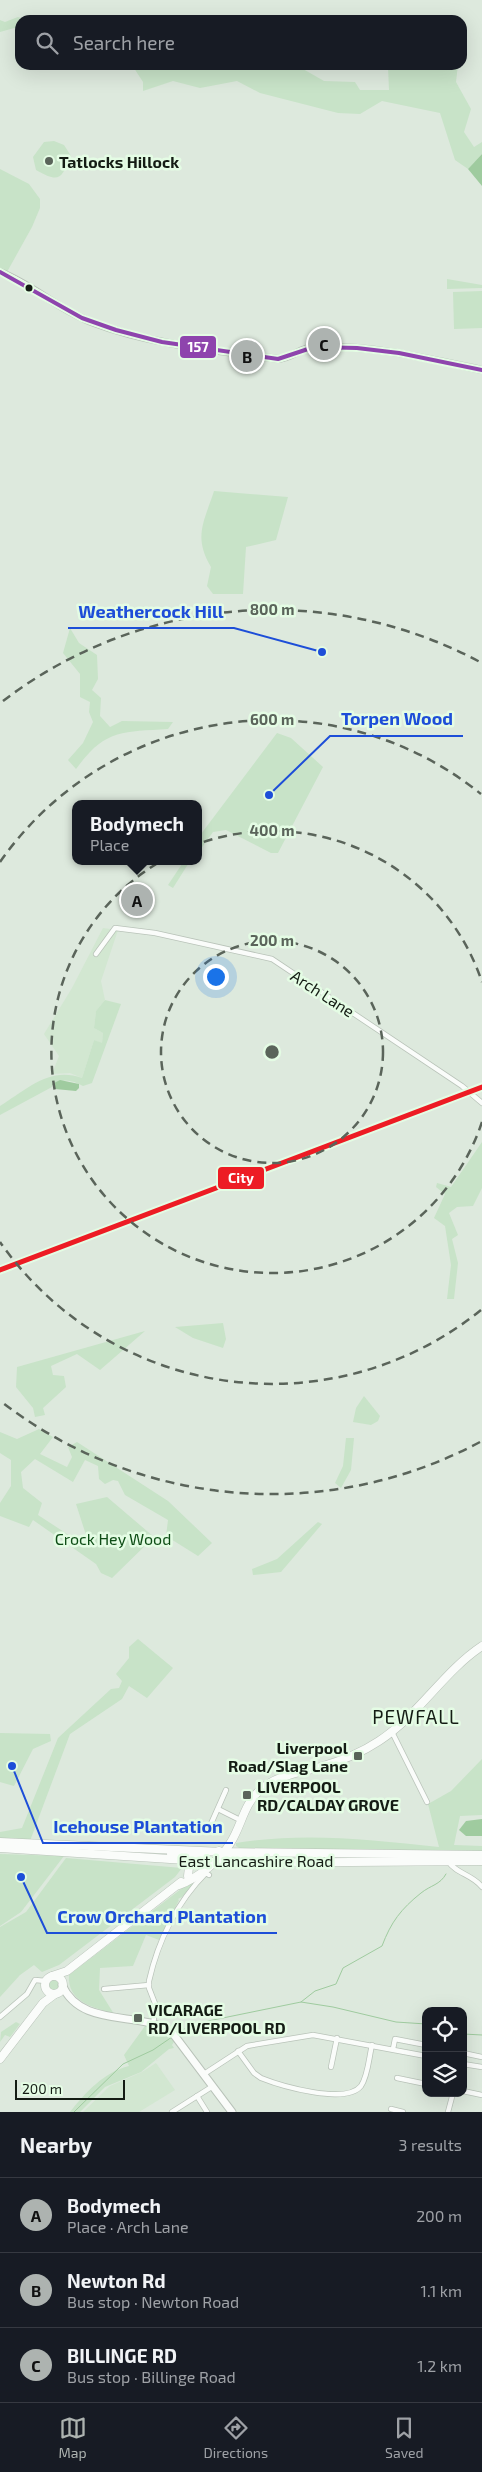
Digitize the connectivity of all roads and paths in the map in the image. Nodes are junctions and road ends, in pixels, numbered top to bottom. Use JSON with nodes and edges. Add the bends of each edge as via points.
{"nodes":[{"id":1,"x":0,"y":272,"type":"edge"},
{"id":2,"x":482,"y":370,"type":"edge"},
{"id":3,"x":96,"y":954,"type":"dead end"},
{"id":4,"x":481,"y":1103,"type":"edge"},
{"id":5,"x":482,"y":1646,"type":"edge"},
{"id":6,"x":392,"y":1732,"type":"junction"},
{"id":7,"x":226,"y":1790,"type":"dead end"},
{"id":8,"x":427,"y":1802,"type":"dead end"},
{"id":9,"x":218,"y":1809,"type":"junction"},
{"id":10,"x":240,"y":1820,"type":"junction"},
{"id":11,"x":210,"y":1826,"type":"dead end"},
{"id":12,"x":233,"y":1839,"type":"junction"},
{"id":13,"x":0,"y":1842,"type":"edge"},
{"id":14,"x":0,"y":1848,"type":"edge"},
{"id":15,"x":152,"y":1849,"type":"junction"},
{"id":16,"x":239,"y":1852,"type":"junction"},
{"id":17,"x":221,"y":1853,"type":"junction"},
{"id":18,"x":482,"y":1855,"type":"edge"},
{"id":19,"x":444,"y":1859,"type":"junction"},
{"id":20,"x":185,"y":1861,"type":"junction"},
{"id":21,"x":210,"y":1861,"type":"junction"},
{"id":22,"x":482,"y":1861,"type":"edge"},
{"id":23,"x":300,"y":1862,"type":"junction"},
{"id":24,"x":209,"y":1875,"type":"dead end"},
{"id":25,"x":188,"y":1876,"type":"junction"},
{"id":26,"x":179,"y":1884,"type":"junction"},
{"id":27,"x":482,"y":1886,"type":"edge"},
{"id":28,"x":67,"y":1971,"type":"junction"},
{"id":29,"x":48,"y":1981,"type":"junction"},
{"id":30,"x":62,"y":1984,"type":"junction"},
{"id":31,"x":149,"y":1985,"type":"junction"},
{"id":32,"x":104,"y":1989,"type":"dead end"},
{"id":33,"x":56,"y":1994,"type":"junction"},
{"id":34,"x":68,"y":1995,"type":"junction"},
{"id":35,"x":42,"y":2003,"type":"junction"},
{"id":36,"x":0,"y":2017,"type":"edge"},
{"id":37,"x":153,"y":2024,"type":"junction"},
{"id":38,"x":337,"y":2038,"type":"junction"},
{"id":39,"x":422,"y":2044,"type":"edge"},
{"id":40,"x":372,"y":2045,"type":"junction"},
{"id":41,"x":392,"y":2050,"type":"junction"},
{"id":42,"x":238,"y":2051,"type":"junction"},
{"id":43,"x":467,"y":2054,"type":"edge"},
{"id":44,"x":422,"y":2055,"type":"edge"},
{"id":45,"x":482,"y":2057,"type":"edge"},
{"id":46,"x":0,"y":2059,"type":"edge"},
{"id":47,"x":467,"y":2065,"type":"edge"},
{"id":48,"x":331,"y":2067,"type":"dead end"},
{"id":49,"x":482,"y":2067,"type":"edge"},
{"id":50,"x":204,"y":2074,"type":"junction"},
{"id":51,"x":397,"y":2078,"type":"dead end"},
{"id":52,"x":422,"y":2083,"type":"edge"},
{"id":53,"x":213,"y":2086,"type":"junction"},
{"id":54,"x":467,"y":2092,"type":"edge"},
{"id":55,"x":482,"y":2095,"type":"edge"},
{"id":56,"x":197,"y":2096,"type":"junction"},
{"id":57,"x":452,"y":2097,"type":"edge"},
{"id":58,"x":391,"y":2109,"type":"dead end"},
{"id":59,"x":172,"y":2112,"type":"edge"},
{"id":60,"x":207,"y":2112,"type":"edge"},
{"id":61,"x":232,"y":2112,"type":"edge"},
{"id":62,"x":403,"y":2112,"type":"edge"},
{"id":63,"x":448,"y":2112,"type":"edge"}],
"edges":[{"from":1,"to":2,"type":"main road","via":[[82,318],[167,342],[278,359],[292,357],[311,347],[363,348]]},
{"from":3,"to":4,"type":"street","name":"Arch Lane","via":[[115,928],[155,933],[272,959],[462,1086]]},
{"from":5,"to":6,"type":"highway","via":[[457,1666]]},
{"from":6,"to":8,"type":"street"},
{"from":6,"to":10,"type":"highway","via":[[348,1757],[271,1782],[252,1798]]},
{"from":7,"to":9,"type":"street"},
{"from":9,"to":10,"type":"street"},
{"from":9,"to":11,"type":"street"},
{"from":10,"to":12,"type":"highway"},
{"from":12,"to":16,"type":"highway"},
{"from":12,"to":17,"type":"highway"},
{"from":13,"to":15,"type":"highway","name":"East Lancashire Road"},
{"from":14,"to":20,"type":"highway","name":"East Lancashire Road"},
{"from":15,"to":17,"type":"highway","name":"East Lancashire Road"},
{"from":15,"to":21,"type":"highway"},
{"from":16,"to":17,"type":"highway","name":"East Lancashire Road"},
{"from":16,"to":19,"type":"highway","name":"East Lancashire Road"},
{"from":17,"to":21,"type":"highway"},
{"from":17,"to":23,"type":"highway","via":[[226,1858]]},
{"from":18,"to":19,"type":"highway","name":"East Lancashire Road"},
{"from":19,"to":22,"type":"highway","name":"East Lancashire Road"},
{"from":19,"to":23,"type":"highway","name":"East Lancashire Road"},
{"from":19,"to":27,"type":"street"},
{"from":20,"to":21,"type":"highway","name":"East Lancashire Road"},
{"from":20,"to":25,"type":"highway","via":[[189,1867]]},
{"from":21,"to":23,"type":"highway","name":"East Lancashire Road"},
{"from":21,"to":25,"type":"highway"},
{"from":21,"to":26,"type":"highway","via":[[198,1874]]},
{"from":24,"to":31,"type":"street","via":[[201,1878],[181,1900],[167,1927]]},
{"from":25,"to":26,"type":"highway"},
{"from":26,"to":28,"type":"highway"},
{"from":28,"to":29,"type":"highway"},
{"from":28,"to":30,"type":"highway"},
{"from":29,"to":30,"type":"highway","via":[[57,1977]]},
{"from":29,"to":33,"type":"highway","via":[[47,1991]]},
{"from":29,"to":35,"type":"highway"},
{"from":29,"to":36,"type":"street","via":[[34,1980],[27,1994]]},
{"from":30,"to":33,"type":"highway"},
{"from":30,"to":34,"type":"main road"},
{"from":31,"to":32,"type":"street"},
{"from":31,"to":37,"type":"street","via":[[156,2006]]},
{"from":33,"to":34,"type":"main road"},
{"from":33,"to":35,"type":"highway"},
{"from":34,"to":37,"type":"main road","via":[[95,2013]]},
{"from":35,"to":46,"type":"highway"},
{"from":37,"to":50,"type":"main road","via":[[174,2034]]},
{"from":38,"to":40,"type":"street"},
{"from":38,"to":42,"type":"street","via":[[308,2036],[250,2045]]},
{"from":38,"to":48,"type":"street"},
{"from":39,"to":41,"type":"street","via":[[394,2039]]},
{"from":40,"to":41,"type":"street"},
{"from":40,"to":42,"type":"street","via":[[362,2084],[341,2095],[318,2093],[261,2078]]},
{"from":41,"to":44,"type":"street"},
{"from":42,"to":50,"type":"street"},
{"from":43,"to":45,"type":"street"},
{"from":47,"to":49,"type":"street"},
{"from":50,"to":53,"type":"main road"},
{"from":51,"to":52,"type":"street"},
{"from":53,"to":56,"type":"street"},
{"from":53,"to":61,"type":"main road"},
{"from":54,"to":55,"type":"street"},
{"from":56,"to":59,"type":"street"},
{"from":56,"to":60,"type":"street"},
{"from":57,"to":63,"type":"street"},
{"from":58,"to":62,"type":"street"}]}
